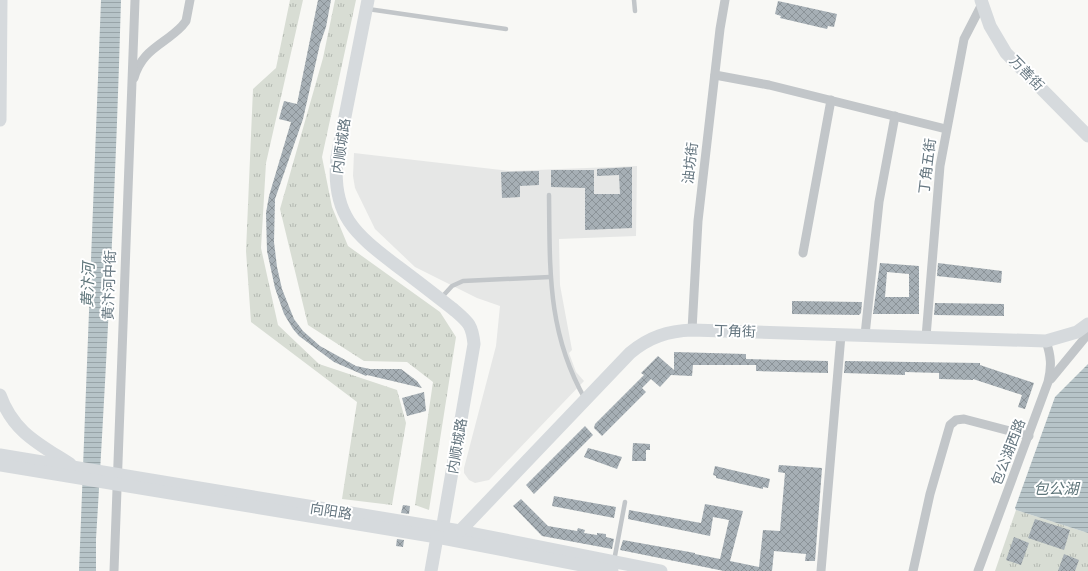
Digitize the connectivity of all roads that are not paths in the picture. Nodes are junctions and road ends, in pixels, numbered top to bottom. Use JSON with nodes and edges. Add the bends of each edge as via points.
{"nodes":[{"id":1,"x":1,"y":0,"type":"edge"},
{"id":2,"x":135,"y":0,"type":"edge"},
{"id":3,"x":190,"y":0,"type":"edge"},
{"id":4,"x":634,"y":0,"type":"edge"},
{"id":5,"x":725,"y":0,"type":"edge"},
{"id":6,"x":982,"y":2,"type":"edge"},
{"id":7,"x":367,"y":4,"type":"edge"},
{"id":8,"x":635,"y":11,"type":"dead end"},
{"id":9,"x":506,"y":28,"type":"dead end"},
{"id":10,"x":715,"y":75,"type":"junction"},
{"id":11,"x":131,"y":91,"type":"junction"},
{"id":12,"x":831,"y":100,"type":"junction"},
{"id":13,"x":895,"y":116,"type":"junction"},
{"id":14,"x":0,"y":120,"type":"edge"},
{"id":15,"x":946,"y":128,"type":"junction"},
{"id":16,"x":1088,"y":136,"type":"edge"},
{"id":17,"x":549,"y":195,"type":"dead end"},
{"id":18,"x":803,"y":253,"type":"dead end"},
{"id":19,"x":550,"y":277,"type":"junction"},
{"id":20,"x":440,"y":299,"type":"junction"},
{"id":21,"x":1088,"y":324,"type":"edge"},
{"id":22,"x":692,"y":330,"type":"junction"},
{"id":23,"x":1088,"y":334,"type":"edge"},
{"id":24,"x":841,"y":335,"type":"junction"},
{"id":25,"x":865,"y":336,"type":"junction"},
{"id":26,"x":926,"y":337,"type":"junction"},
{"id":27,"x":1046,"y":341,"type":"junction"},
{"id":28,"x":1048,"y":382,"type":"junction"},
{"id":29,"x":0,"y":395,"type":"edge"},
{"id":30,"x":585,"y":400,"type":"junction"},
{"id":31,"x":1029,"y":436,"type":"junction"},
{"id":32,"x":0,"y":455,"type":"edge"},
{"id":33,"x":0,"y":465,"type":"edge"},
{"id":34,"x":76,"y":473,"type":"junction"},
{"id":35,"x":112,"y":479,"type":"junction"},
{"id":36,"x":625,"y":502,"type":"dead end"},
{"id":37,"x":460,"y":531,"type":"junction"},
{"id":38,"x":438,"y":533,"type":"junction"},
{"id":39,"x":613,"y":566,"type":"edge"},
{"id":40,"x":571,"y":567,"type":"edge"},
{"id":41,"x":114,"y":571,"type":"edge"},
{"id":42,"x":431,"y":571,"type":"edge"},
{"id":43,"x":661,"y":571,"type":"edge"},
{"id":44,"x":821,"y":571,"type":"edge"},
{"id":45,"x":913,"y":571,"type":"edge"},
{"id":46,"x":978,"y":571,"type":"edge"}],
"edges":[{"from":1,"to":14,"type":"street"},
{"from":2,"to":11,"type":"street","name":"黄汴河中街"},
{"from":3,"to":11,"type":"street","via":[[186,21],[141,62]]},
{"from":4,"to":8,"type":"lane"},
{"from":5,"to":10,"type":"street","name":"油坊街"},
{"from":6,"to":15,"type":"street","name":"丁角五街","via":[[964,39]]},
{"from":6,"to":16,"type":"street","name":"万善街","via":[[990,26],[1006,53]]},
{"from":7,"to":9,"type":"lane"},
{"from":7,"to":20,"type":"street","name":"内顺城路","via":[[337,157],[338,194],[350,222],[364,240]]},
{"from":10,"to":12,"type":"street"},
{"from":10,"to":22,"type":"street","name":"油坊街","via":[[698,221]]},
{"from":11,"to":35,"type":"street","name":"黄汴河中街"},
{"from":12,"to":13,"type":"street"},
{"from":12,"to":18,"type":"street"},
{"from":13,"to":15,"type":"street"},
{"from":13,"to":25,"type":"street","via":[[879,202]]},
{"from":15,"to":26,"type":"street","name":"丁角五街","via":[[940,166]]},
{"from":17,"to":19,"type":"lane"},
{"from":19,"to":20,"type":"lane","via":[[462,281],[452,286]]},
{"from":19,"to":30,"type":"lane","via":[[556,323],[563,349]]},
{"from":20,"to":38,"type":"street","name":"内顺城路","via":[[466,321],[472,330],[474,344]]},
{"from":21,"to":27,"type":"street","name":"丁角街","via":[[1077,332]]},
{"from":22,"to":24,"type":"street","name":"丁角街"},
{"from":22,"to":30,"type":"street","name":"丁角街","via":[[658,335],[638,346]]},
{"from":23,"to":28,"type":"street"},
{"from":24,"to":25,"type":"street","name":"丁角街"},
{"from":24,"to":44,"type":"street"},
{"from":25,"to":26,"type":"street","name":"丁角街"},
{"from":26,"to":27,"type":"street","name":"丁角街"},
{"from":27,"to":28,"type":"street","name":"包公湖西路","via":[[1052,368]]},
{"from":28,"to":31,"type":"street","name":"包公湖西路"},
{"from":29,"to":34,"type":"street","via":[[16,426]]},
{"from":30,"to":37,"type":"street","name":"丁角街"},
{"from":31,"to":45,"type":"street","via":[[964,419],[956,420],[950,425],[930,494]]},
{"from":31,"to":46,"type":"street","name":"包公湖西路"},
{"from":32,"to":34,"type":"street","name":"向阳路"},
{"from":33,"to":34,"type":"street","name":"向阳路"},
{"from":34,"to":35,"type":"street","name":"向阳路"},
{"from":35,"to":38,"type":"street","name":"向阳路"},
{"from":35,"to":41,"type":"street","name":"黄汴河中街"},
{"from":36,"to":39,"type":"lane"},
{"from":37,"to":38,"type":"street","name":"向阳路"},
{"from":37,"to":39,"type":"street","name":"向阳路"},
{"from":38,"to":40,"type":"street","name":"向阳路"},
{"from":38,"to":42,"type":"street","name":"内顺城路"},
{"from":39,"to":40,"type":"street","name":"向阳路"},
{"from":39,"to":43,"type":"street","name":"向阳路"}]}
